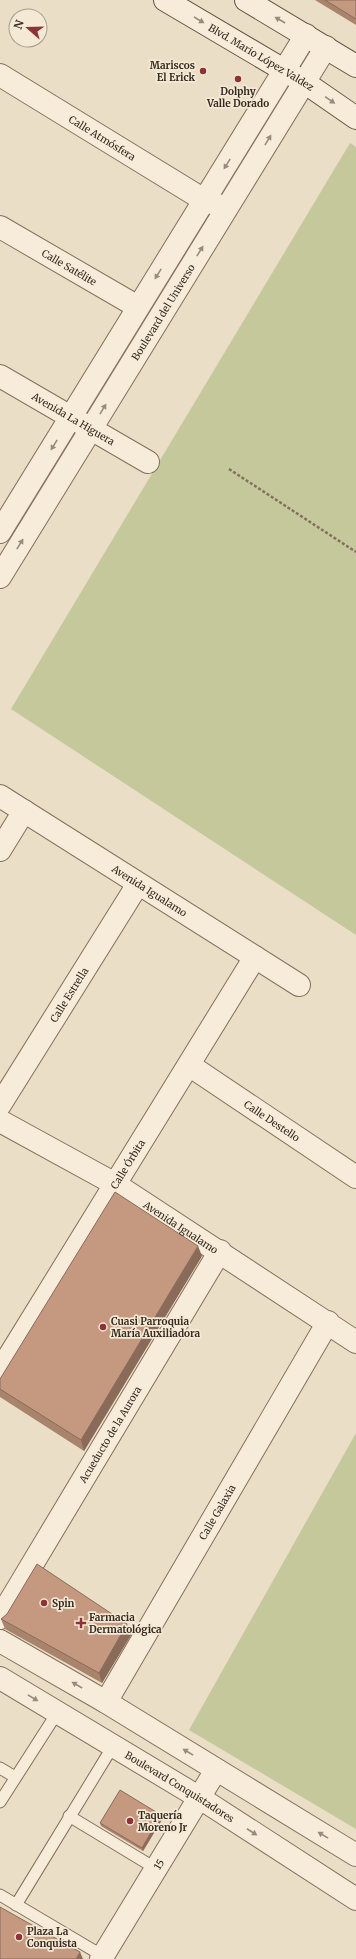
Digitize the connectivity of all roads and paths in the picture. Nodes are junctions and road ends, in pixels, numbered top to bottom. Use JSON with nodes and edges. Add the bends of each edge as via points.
{"nodes":[{"id":1,"x":165,"y":0,"type":"edge"},
{"id":2,"x":246,"y":0,"type":"edge"},
{"id":3,"x":306,"y":35,"type":"junction"},
{"id":4,"x":326,"y":47,"type":"junction"},
{"id":5,"x":356,"y":66,"type":"edge"},
{"id":6,"x":284,"y":70,"type":"junction"},
{"id":7,"x":0,"y":75,"type":"edge"},
{"id":8,"x":304,"y":82,"type":"junction"},
{"id":9,"x":356,"y":118,"type":"edge"},
{"id":10,"x":204,"y":200,"type":"junction"},
{"id":11,"x":226,"y":208,"type":"junction"},
{"id":12,"x":0,"y":227,"type":"edge"},
{"id":13,"x":138,"y":307,"type":"junction"},
{"id":14,"x":0,"y":376,"type":"edge"},
{"id":15,"x":70,"y":417,"type":"junction"},
{"id":16,"x":91,"y":429,"type":"junction"},
{"id":17,"x":148,"y":462,"type":"dead end"},
{"id":18,"x":229,"y":469,"type":"dead end"},
{"id":19,"x":0,"y":532,"type":"edge"},
{"id":20,"x":356,"y":552,"type":"edge"},
{"id":21,"x":0,"y":577,"type":"edge"},
{"id":22,"x":0,"y":796,"type":"edge"},
{"id":23,"x":24,"y":811,"type":"junction"},
{"id":24,"x":0,"y":850,"type":"edge"},
{"id":25,"x":138,"y":884,"type":"junction"},
{"id":26,"x":255,"y":957,"type":"junction"},
{"id":27,"x":299,"y":985,"type":"dead end"},
{"id":28,"x":189,"y":1065,"type":"junction"},
{"id":29,"x":0,"y":1105,"type":"edge"},
{"id":30,"x":0,"y":1121,"type":"edge"},
{"id":31,"x":356,"y":1176,"type":"edge"},
{"id":32,"x":115,"y":1184,"type":"junction"},
{"id":33,"x":220,"y":1251,"type":"junction"},
{"id":34,"x":328,"y":1322,"type":"junction"},
{"id":35,"x":356,"y":1342,"type":"edge"},
{"id":36,"x":0,"y":1371,"type":"edge"},
{"id":37,"x":0,"y":1618,"type":"edge"},
{"id":38,"x":0,"y":1641,"type":"edge"},
{"id":39,"x":0,"y":1678,"type":"edge"},
{"id":40,"x":106,"y":1702,"type":"junction"},
{"id":41,"x":57,"y":1713,"type":"junction"},
{"id":42,"x":113,"y":1746,"type":"junction"},
{"id":43,"x":0,"y":1768,"type":"edge"},
{"id":44,"x":216,"y":1770,"type":"junction"},
{"id":45,"x":15,"y":1777,"type":"junction"},
{"id":46,"x":200,"y":1798,"type":"junction"},
{"id":47,"x":0,"y":1802,"type":"edge"},
{"id":48,"x":69,"y":1816,"type":"junction"},
{"id":49,"x":356,"y":1855,"type":"edge"},
{"id":50,"x":155,"y":1868,"type":"junction"},
{"id":51,"x":0,"y":1895,"type":"edge"},
{"id":52,"x":356,"y":1899,"type":"edge"},
{"id":53,"x":16,"y":1905,"type":"junction"},
{"id":54,"x":102,"y":1958,"type":"edge"}],
"edges":[{"from":1,"to":6,"type":"street","name":"Blvd. Mario López Valdez","one_way":true},
{"from":3,"to":2,"type":"street","one_way":true},
{"from":3,"to":4,"type":"street"},
{"from":3,"to":6,"type":"street"},
{"from":4,"to":5,"type":"street"},
{"from":4,"to":8,"type":"street","name":"Boulevard del Universo"},
{"from":6,"to":8,"type":"street","name":"Blvd. Mario López Valdez"},
{"from":6,"to":10,"type":"street","one_way":true},
{"from":7,"to":10,"type":"street","name":"Calle Atmósfera"},
{"from":8,"to":9,"type":"street","name":"Blvd. Mario López Valdez","one_way":true},
{"from":11,"to":8,"type":"street","name":"Boulevard del Universo","one_way":true},
{"from":10,"to":11,"type":"street","name":"Calle Atmósfera"},
{"from":10,"to":13,"type":"street","one_way":true},
{"from":16,"to":11,"type":"street","name":"Boulevard del Universo","one_way":true},
{"from":12,"to":13,"type":"street","name":"Calle Satélite"},
{"from":13,"to":15,"type":"street"},
{"from":14,"to":15,"type":"street","name":"Avenida La Higuera"},
{"from":15,"to":16,"type":"street","name":"Avenida La Higuera"},
{"from":15,"to":19,"type":"street","one_way":true},
{"from":16,"to":17,"type":"street","name":"Avenida La Higuera"},
{"from":21,"to":16,"type":"street","name":"Boulevard del Universo","one_way":true},
{"from":18,"to":20,"type":"path"},
{"from":22,"to":23,"type":"street","name":"Avenida Igualamo"},
{"from":23,"to":24,"type":"street"},
{"from":23,"to":25,"type":"street","name":"Avenida Igualamo"},
{"from":25,"to":26,"type":"street","name":"Avenida Igualamo"},
{"from":25,"to":29,"type":"street","name":"Calle Estrella"},
{"from":26,"to":27,"type":"street","name":"Avenida Igualamo"},
{"from":26,"to":28,"type":"street","name":"Calle Órbita"},
{"from":28,"to":31,"type":"street","name":"Calle Destello"},
{"from":28,"to":32,"type":"street","name":"Calle Órbita"},
{"from":30,"to":32,"type":"street","name":"Avenida Igualamo"},
{"from":32,"to":33,"type":"street","name":"Avenida Igualamo"},
{"from":32,"to":36,"type":"street","name":"Calle Órbita"},
{"from":33,"to":34,"type":"street","name":"Avenida Igualamo"},
{"from":33,"to":37,"type":"street","name":"Acueducto de la Aurora"},
{"from":34,"to":35,"type":"street","name":"Avenida Igualamo"},
{"from":34,"to":40,"type":"street","name":"Calle Galaxia"},
{"from":40,"to":38,"type":"street","one_way":true},
{"from":39,"to":41,"type":"street","name":"Boulevard Conquistadores","one_way":true},
{"from":44,"to":40,"type":"street","one_way":true},
{"from":41,"to":42,"type":"street","name":"Boulevard Conquistadores"},
{"from":41,"to":45,"type":"lane"},
{"from":42,"to":46,"type":"street","name":"Boulevard Conquistadores"},
{"from":42,"to":48,"type":"lane"},
{"from":43,"to":45,"type":"lane"},
{"from":44,"to":46,"type":"street","name":"15"},
{"from":49,"to":44,"type":"street","one_way":true},
{"from":45,"to":47,"type":"lane"},
{"from":46,"to":50,"type":"street","name":"15"},
{"from":46,"to":52,"type":"street","name":"Boulevard Conquistadores","one_way":true},
{"from":48,"to":50,"type":"lane"},
{"from":48,"to":53,"type":"lane"},
{"from":50,"to":54,"type":"street","name":"15"},
{"from":51,"to":53,"type":"lane"},
{"from":53,"to":54,"type":"lane"}]}
